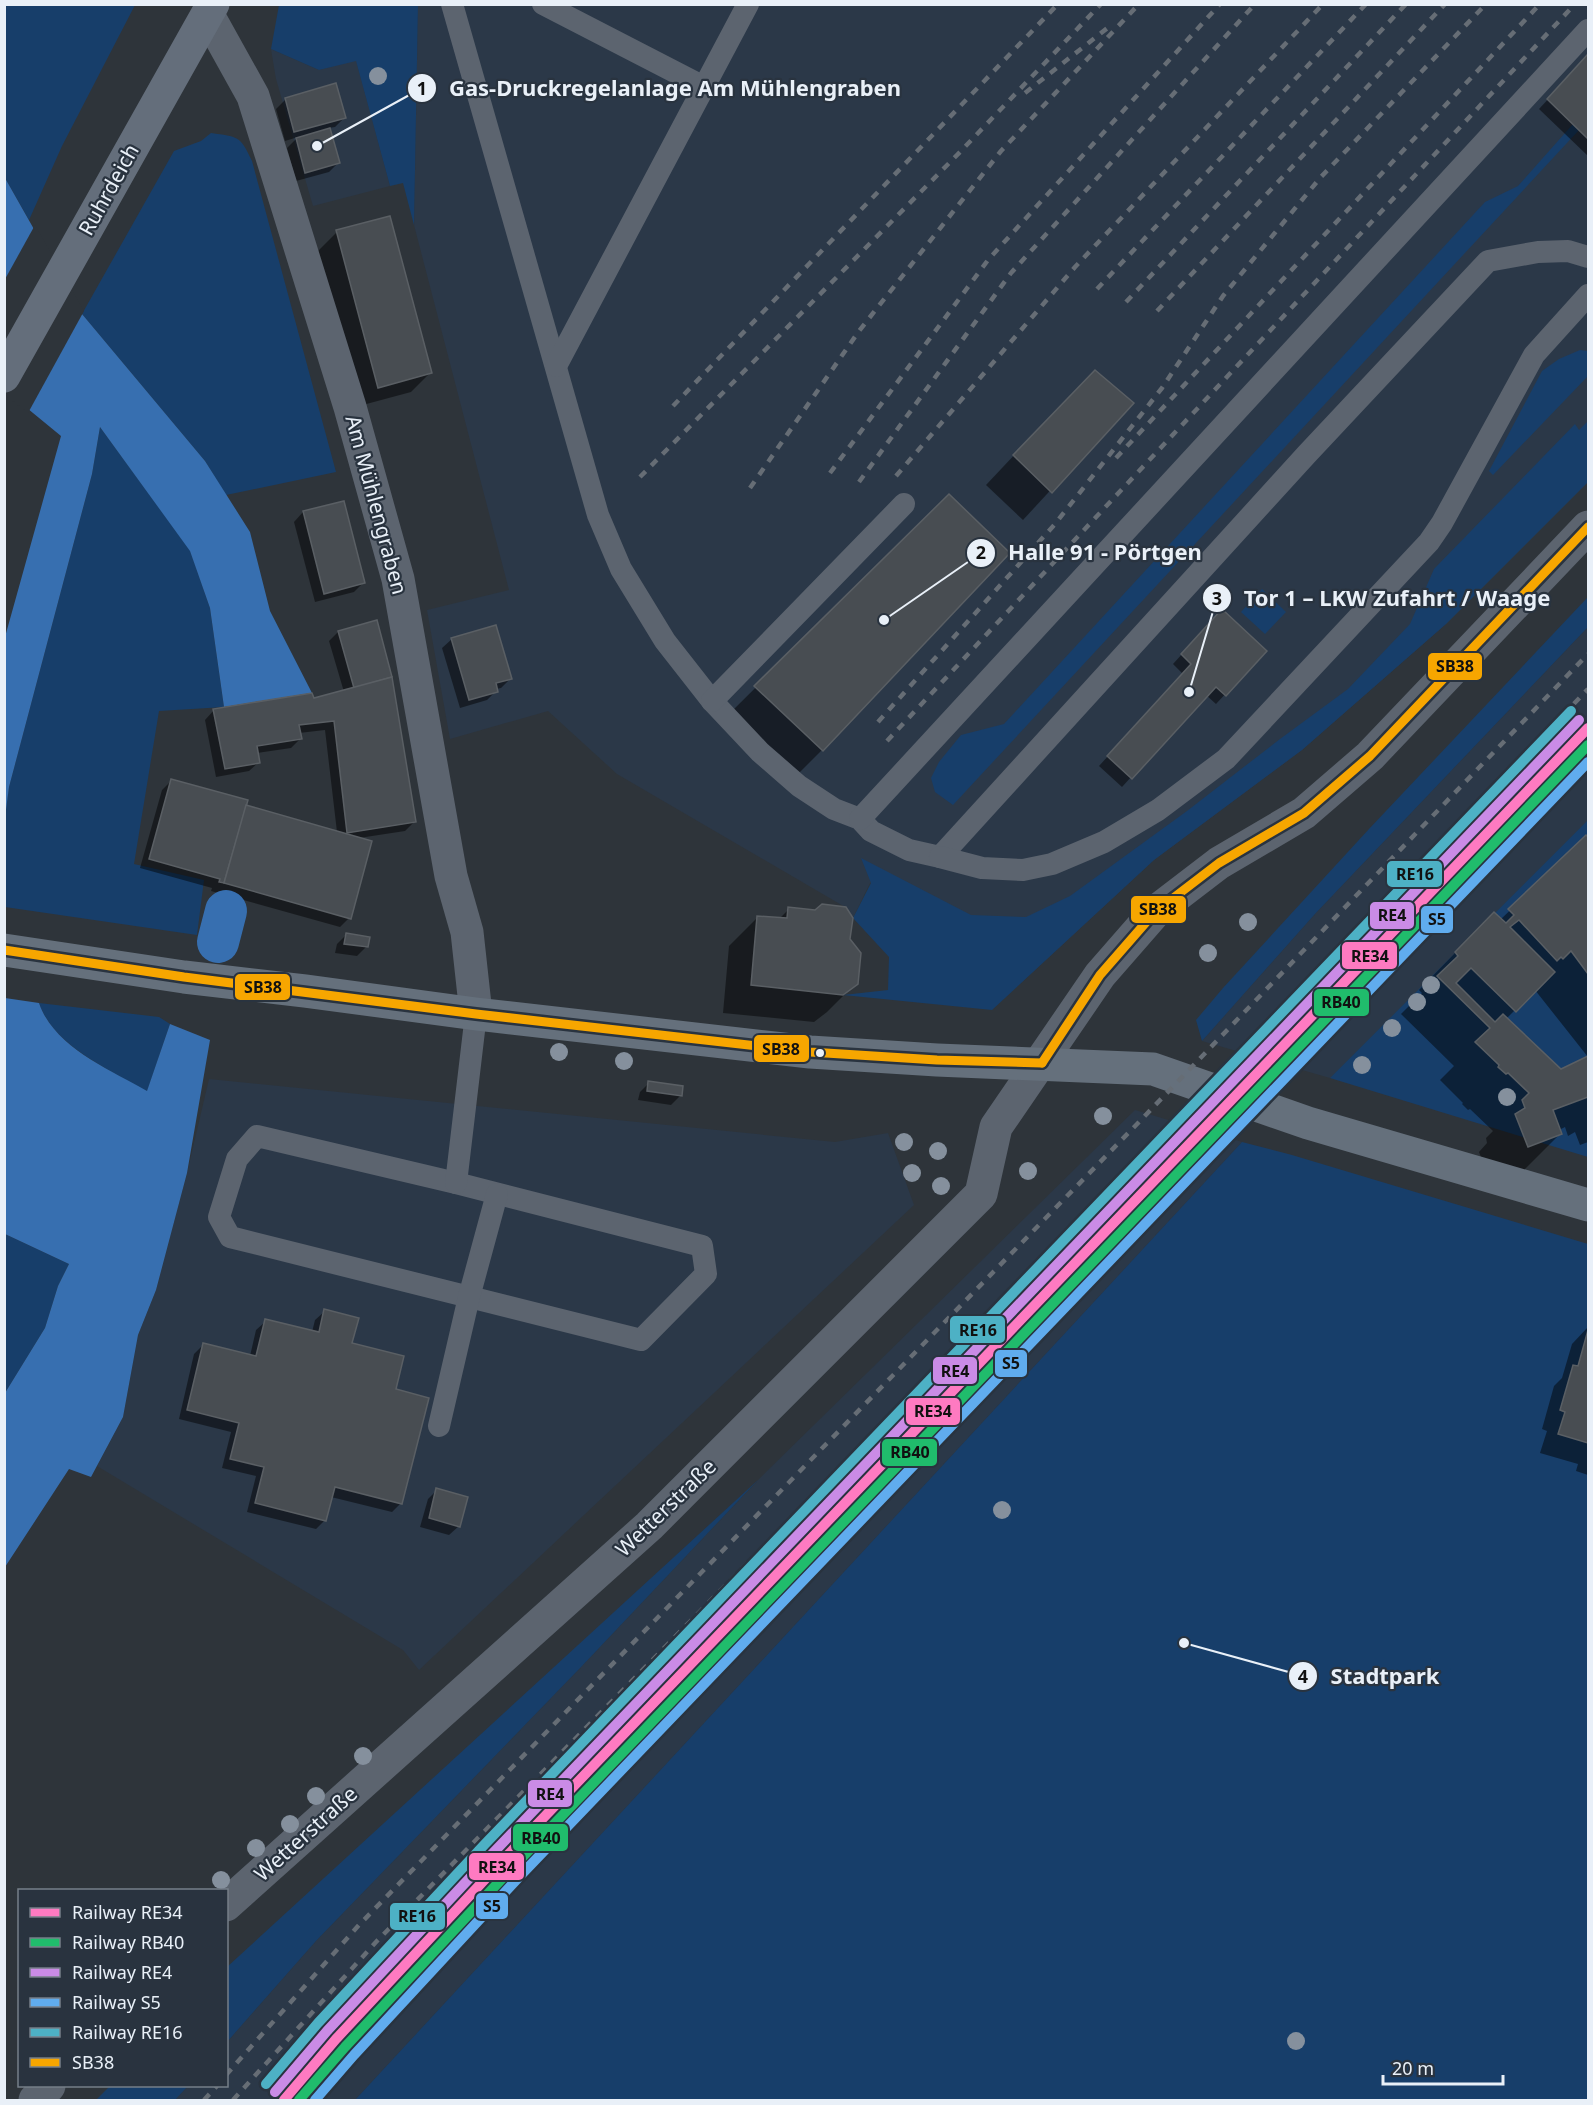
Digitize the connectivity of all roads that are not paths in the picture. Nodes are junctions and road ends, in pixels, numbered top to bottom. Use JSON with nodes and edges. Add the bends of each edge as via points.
{"nodes":[{"id":1,"x":452,"y":4,"type":"edge"},
{"id":2,"x":748,"y":4,"type":"edge"},
{"id":3,"x":546,"y":5,"type":"edge"},
{"id":4,"x":211,"y":10,"type":"edge"},
{"id":5,"x":1588,"y":30,"type":"edge"},
{"id":6,"x":704,"y":87,"type":"junction"},
{"id":7,"x":1588,"y":257,"type":"edge"},
{"id":8,"x":1588,"y":295,"type":"edge"},
{"id":9,"x":556,"y":366,"type":"junction"},
{"id":10,"x":4,"y":376,"type":"edge"},
{"id":11,"x":904,"y":504,"type":"dead end"},
{"id":12,"x":1588,"y":526,"type":"edge"},
{"id":13,"x":712,"y":701,"type":"junction"},
{"id":14,"x":860,"y":819,"type":"junction"},
{"id":15,"x":939,"y":857,"type":"junction"},
{"id":16,"x":10,"y":951,"type":"edge"},
{"id":17,"x":476,"y":1014,"type":"junction"},
{"id":18,"x":1042,"y":1063,"type":"junction"},
{"id":19,"x":456,"y":1183,"type":"junction"},
{"id":20,"x":497,"y":1194,"type":"junction"},
{"id":21,"x":1588,"y":1205,"type":"edge"},
{"id":22,"x":469,"y":1297,"type":"junction"},
{"id":23,"x":439,"y":1426,"type":"dead end"},
{"id":24,"x":228,"y":1903,"type":"edge"},
{"id":25,"x":47,"y":2087,"type":"edge"},
{"id":26,"x":35,"y":2100,"type":"edge"}],
"edges":[{"from":1,"to":9,"type":"lane"},
{"from":2,"to":6,"type":"lane"},
{"from":3,"to":6,"type":"lane"},
{"from":4,"to":10,"type":"main road","name":"Ruhrdeich"},
{"from":4,"to":17,"type":"street","name":"Am Mühlengraben","via":[[253,96],[350,407],[398,579],[451,876],[466,932]]},
{"from":5,"to":14,"type":"lane"},
{"from":6,"to":9,"type":"lane"},
{"from":7,"to":15,"type":"lane","via":[[1568,251],[1538,252],[1488,261]]},
{"from":8,"to":15,"type":"lane","via":[[1534,355],[1429,542],[1226,759],[1158,810],[1104,842],[1052,864],[1023,870]]},
{"from":9,"to":13,"type":"lane","via":[[598,515],[621,569],[665,641]]},
{"from":11,"to":13,"type":"lane"},
{"from":12,"to":18,"type":"street","name":"Wetterstraße","via":[[1370,756],[1304,813],[1219,863],[1155,912],[1100,975]]},
{"from":13,"to":14,"type":"lane","via":[[799,786],[834,809]]},
{"from":14,"to":15,"type":"lane","via":[[871,831],[909,850]]},
{"from":16,"to":17,"type":"main road"},
{"from":17,"to":18,"type":"main road","via":[[810,1052]]},
{"from":17,"to":19,"type":"lane"},
{"from":18,"to":21,"type":"main road","via":[[1153,1069],[1308,1123]]},
{"from":18,"to":24,"type":"street","name":"Wetterstraße","via":[[996,1128],[981,1194],[649,1526]]},
{"from":19,"to":20,"type":"lane"},
{"from":19,"to":22,"type":"lane","via":[[257,1136],[237,1159],[219,1217],[230,1237]]},
{"from":20,"to":22,"type":"lane"},
{"from":20,"to":22,"type":"lane","via":[[702,1246],[706,1274],[641,1340]]},
{"from":22,"to":23,"type":"lane"},
{"from":25,"to":26,"type":"street"}]}
